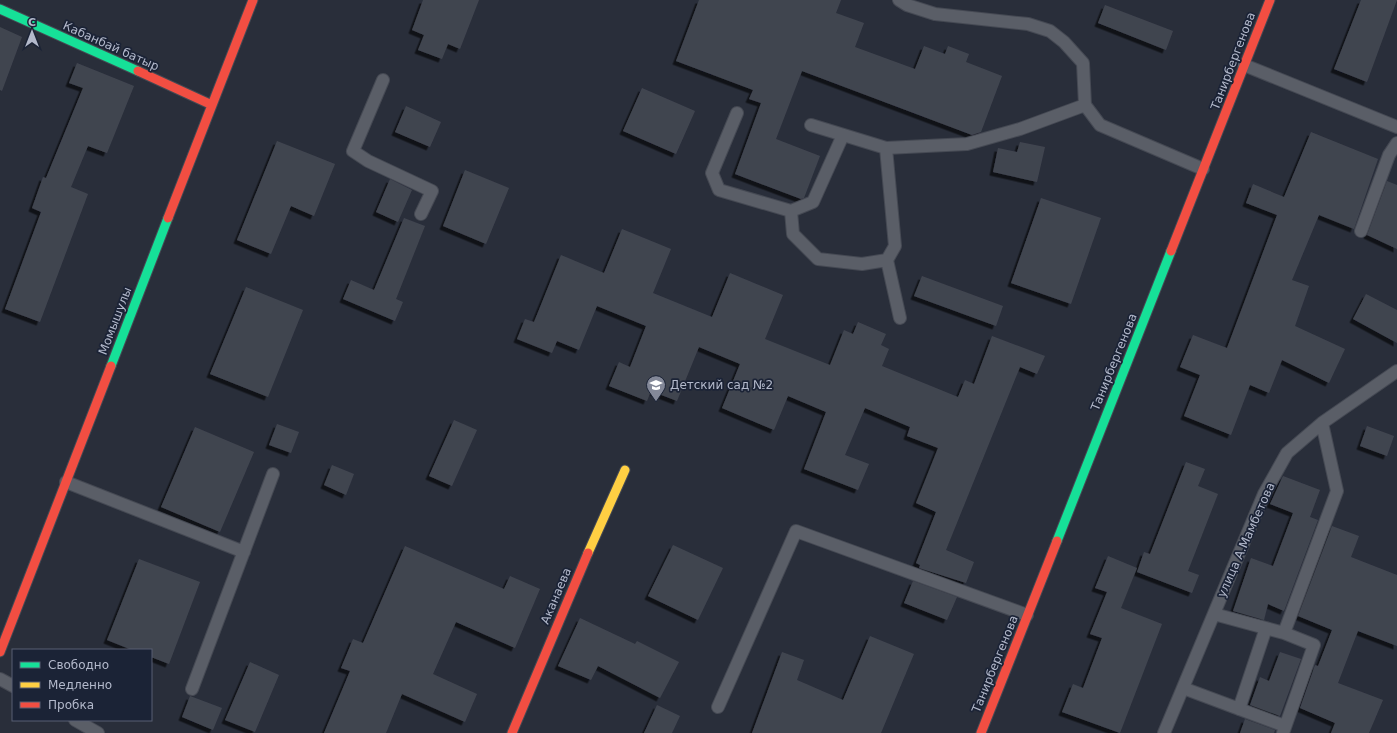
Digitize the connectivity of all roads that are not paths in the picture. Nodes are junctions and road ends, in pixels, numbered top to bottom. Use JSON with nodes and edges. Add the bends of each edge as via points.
{"nodes":[{"id":1,"x":253,"y":0,"type":"edge"},
{"id":2,"x":899,"y":0,"type":"edge"},
{"id":3,"x":1270,"y":0,"type":"edge"},
{"id":4,"x":0,"y":9,"type":"edge"},
{"id":5,"x":1244,"y":65,"type":"junction"},
{"id":6,"x":383,"y":80,"type":"dead end"},
{"id":7,"x":1085,"y":105,"type":"junction"},
{"id":8,"x":212,"y":106,"type":"junction"},
{"id":9,"x":737,"y":113,"type":"dead end"},
{"id":10,"x":811,"y":125,"type":"dead end"},
{"id":11,"x":1397,"y":127,"type":"edge"},
{"id":12,"x":843,"y":135,"type":"junction"},
{"id":13,"x":1397,"y":143,"type":"edge"},
{"id":14,"x":886,"y":148,"type":"junction"},
{"id":15,"x":1204,"y":169,"type":"junction"},
{"id":16,"x":791,"y":211,"type":"junction"},
{"id":17,"x":421,"y":214,"type":"dead end"},
{"id":18,"x":1361,"y":231,"type":"dead end"},
{"id":19,"x":887,"y":260,"type":"junction"},
{"id":20,"x":900,"y":318,"type":"dead end"},
{"id":21,"x":1397,"y":371,"type":"edge"},
{"id":22,"x":1322,"y":424,"type":"junction"},
{"id":23,"x":625,"y":470,"type":"dead end"},
{"id":24,"x":273,"y":474,"type":"dead end"},
{"id":25,"x":66,"y":482,"type":"junction"},
{"id":26,"x":244,"y":552,"type":"junction"},
{"id":27,"x":1214,"y":614,"type":"junction"},
{"id":28,"x":1027,"y":615,"type":"junction"},
{"id":29,"x":1266,"y":628,"type":"junction"},
{"id":30,"x":1284,"y":633,"type":"junction"},
{"id":31,"x":0,"y":652,"type":"edge"},
{"id":32,"x":0,"y":679,"type":"edge"},
{"id":33,"x":12,"y":685,"type":"edge"},
{"id":34,"x":1183,"y":688,"type":"junction"},
{"id":35,"x":192,"y":689,"type":"dead end"},
{"id":36,"x":718,"y":707,"type":"dead end"},
{"id":37,"x":1239,"y":709,"type":"junction"},
{"id":38,"x":77,"y":721,"type":"edge"},
{"id":39,"x":1284,"y":730,"type":"edge"},
{"id":40,"x":98,"y":733,"type":"edge"},
{"id":41,"x":512,"y":733,"type":"edge"},
{"id":42,"x":981,"y":733,"type":"edge"},
{"id":43,"x":1164,"y":733,"type":"edge"}],
"edges":[{"from":1,"to":8,"type":"street","name":"Момышулы"},
{"from":2,"to":7,"type":"lane","via":[[935,14],[1028,24],[1050,31],[1083,63]]},
{"from":3,"to":5,"type":"street","name":"Танирбергенова"},
{"from":4,"to":8,"type":"street","name":"Кабанбай батыр"},
{"from":5,"to":11,"type":"lane"},
{"from":5,"to":15,"type":"street","name":"Танирбергенова"},
{"from":6,"to":17,"type":"lane","via":[[353,151],[432,191]]},
{"from":7,"to":14,"type":"lane","via":[[1020,129],[967,144]]},
{"from":7,"to":15,"type":"lane","via":[[1100,125]]},
{"from":8,"to":25,"type":"street","name":"Момышулы"},
{"from":9,"to":16,"type":"lane","via":[[712,173],[719,190]]},
{"from":10,"to":12,"type":"lane"},
{"from":12,"to":14,"type":"lane"},
{"from":12,"to":16,"type":"lane","via":[[813,202]]},
{"from":13,"to":18,"type":"lane","via":[[1389,155]]},
{"from":14,"to":19,"type":"lane","via":[[895,246]]},
{"from":15,"to":28,"type":"street","name":"Танирбергенова"},
{"from":16,"to":19,"type":"lane","via":[[792,234],[818,259],[862,264]]},
{"from":19,"to":20,"type":"lane"},
{"from":21,"to":22,"type":"lane","name":"улица А.Мамбетова"},
{"from":22,"to":27,"type":"lane","name":"улица А.Мамбетова","via":[[1287,453],[1283,460],[1264,494]]},
{"from":22,"to":30,"type":"lane","via":[[1337,491]]},
{"from":23,"to":41,"type":"street","name":"Аканаева","via":[[566,601]]},
{"from":24,"to":26,"type":"lane"},
{"from":25,"to":26,"type":"lane"},
{"from":25,"to":31,"type":"street","name":"Момышулы"},
{"from":26,"to":35,"type":"lane"},
{"from":27,"to":29,"type":"lane"},
{"from":27,"to":34,"type":"lane","name":"улица А.Мамбетова"},
{"from":28,"to":36,"type":"lane","via":[[796,531]]},
{"from":28,"to":42,"type":"street","name":"Танирбергенова"},
{"from":29,"to":30,"type":"lane"},
{"from":29,"to":37,"type":"lane"},
{"from":30,"to":39,"type":"lane","via":[[1314,645]]},
{"from":32,"to":33,"type":"lane"},
{"from":34,"to":37,"type":"lane"},
{"from":34,"to":43,"type":"lane","name":"улица А.Мамбетова"},
{"from":37,"to":39,"type":"lane"},
{"from":38,"to":40,"type":"lane"}]}
